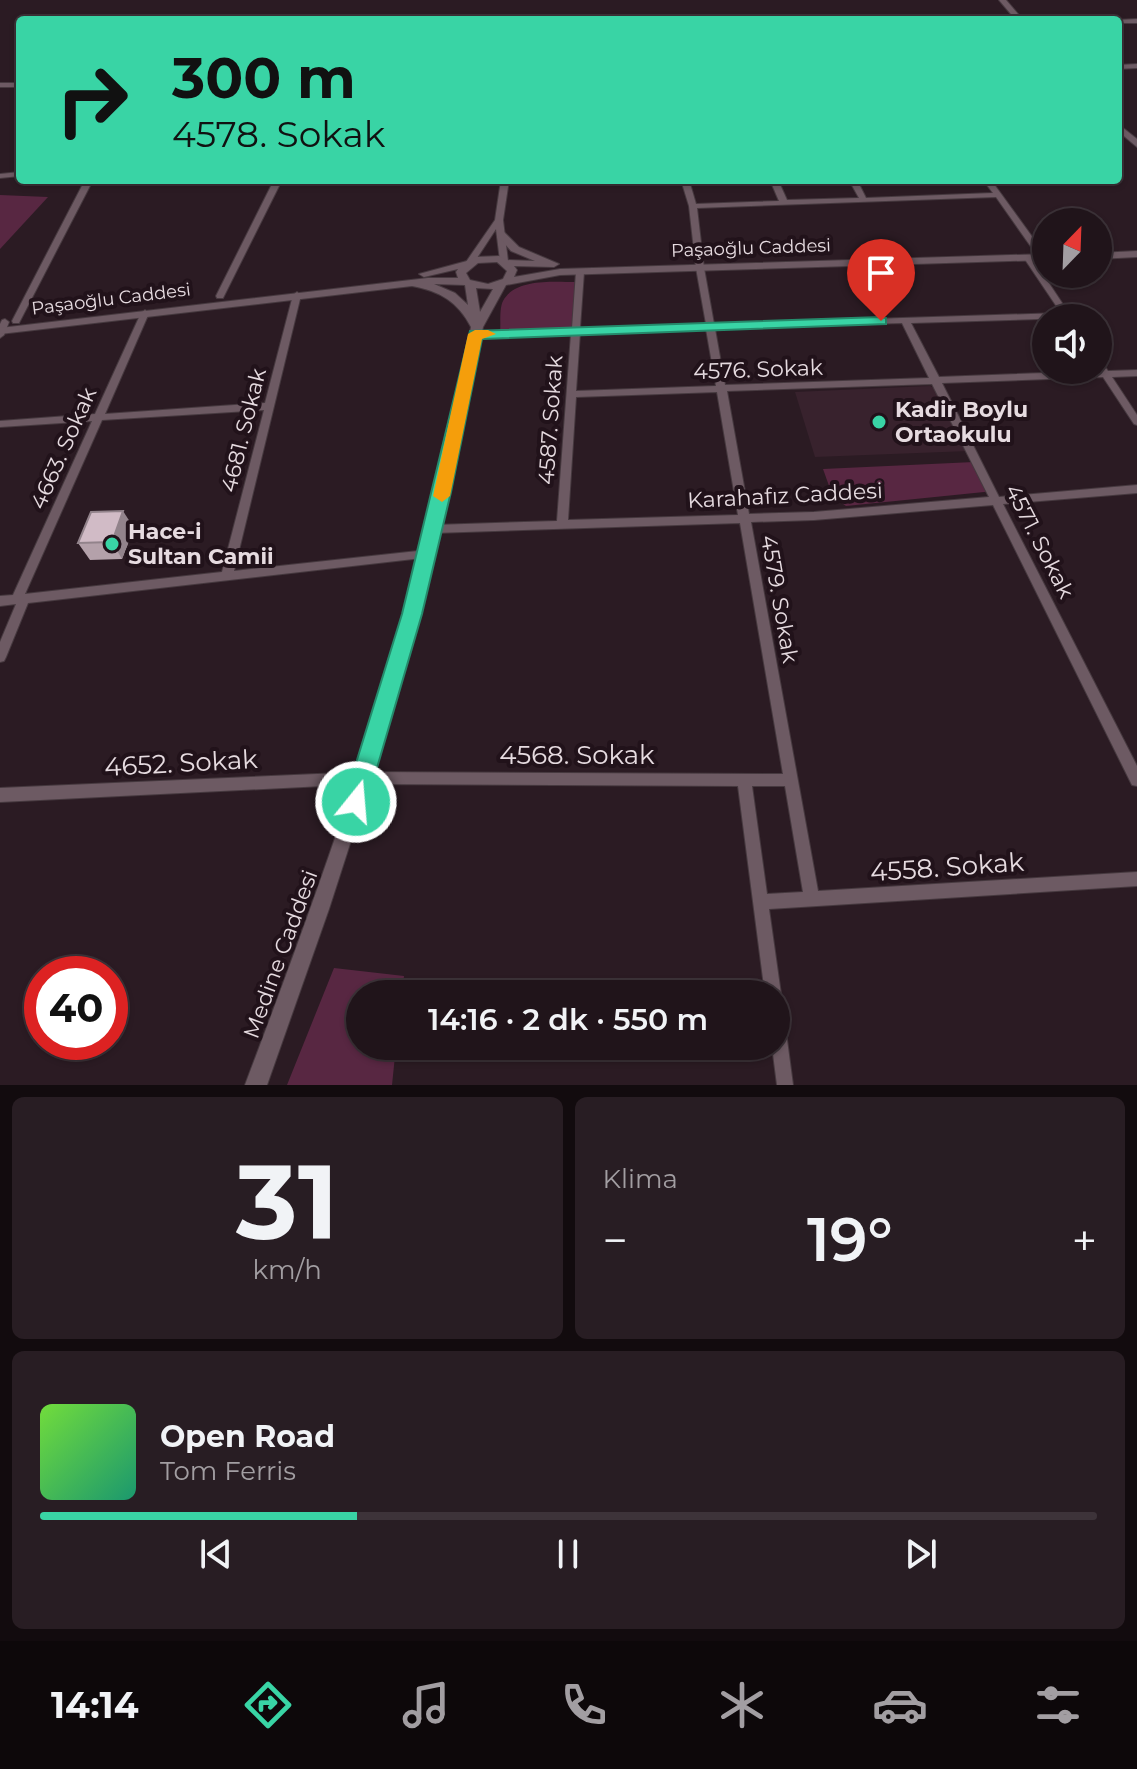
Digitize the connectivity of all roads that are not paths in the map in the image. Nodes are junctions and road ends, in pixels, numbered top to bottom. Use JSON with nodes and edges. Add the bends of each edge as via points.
{"nodes":[{"id":1,"x":995,"y":0,"type":"edge"},
{"id":2,"x":1002,"y":0,"type":"edge"},
{"id":3,"x":1009,"y":16,"type":"edge"},
{"id":4,"x":1016,"y":16,"type":"edge"},
{"id":5,"x":1122,"y":123,"type":"edge"},
{"id":6,"x":1122,"y":131,"type":"edge"},
{"id":7,"x":1137,"y":136,"type":"edge"},
{"id":8,"x":1137,"y":144,"type":"edge"},
{"id":9,"x":87,"y":184,"type":"edge"},
{"id":10,"x":276,"y":184,"type":"edge"},
{"id":11,"x":504,"y":184,"type":"edge"},
{"id":12,"x":686,"y":184,"type":"edge"},
{"id":13,"x":776,"y":184,"type":"edge"},
{"id":14,"x":855,"y":184,"type":"edge"},
{"id":15,"x":990,"y":184,"type":"edge"},
{"id":16,"x":999,"y":195,"type":"junction"},
{"id":17,"x":864,"y":200,"type":"junction"},
{"id":18,"x":784,"y":203,"type":"junction"},
{"id":19,"x":693,"y":206,"type":"junction"},
{"id":20,"x":499,"y":220,"type":"junction"},
{"id":21,"x":500,"y":233,"type":"junction"},
{"id":22,"x":1032,"y":238,"type":"edge"},
{"id":23,"x":1137,"y":246,"type":"edge"},
{"id":24,"x":1112,"y":247,"type":"edge"},
{"id":25,"x":1032,"y":252,"type":"edge"},
{"id":26,"x":1137,"y":254,"type":"edge"},
{"id":27,"x":1112,"y":255,"type":"edge"},
{"id":28,"x":1032,"y":256,"type":"edge"},
{"id":29,"x":1028,"y":258,"type":"junction"},
{"id":30,"x":506,"y":262,"type":"junction"},
{"id":31,"x":468,"y":263,"type":"junction"},
{"id":32,"x":559,"y":264,"type":"junction"},
{"id":33,"x":700,"y":264,"type":"junction"},
{"id":34,"x":580,"y":272,"type":"junction"},
{"id":35,"x":504,"y":282,"type":"junction"},
{"id":36,"x":413,"y":283,"type":"junction"},
{"id":37,"x":468,"y":283,"type":"junction"},
{"id":38,"x":297,"y":295,"type":"junction"},
{"id":39,"x":220,"y":296,"type":"junction"},
{"id":40,"x":1059,"y":304,"type":"edge"},
{"id":41,"x":145,"y":313,"type":"junction"},
{"id":42,"x":1032,"y":317,"type":"edge"},
{"id":43,"x":905,"y":320,"type":"junction"},
{"id":44,"x":4,"y":327,"type":"edge"},
{"id":45,"x":710,"y":327,"type":"junction"},
{"id":46,"x":476,"y":331,"type":"junction"},
{"id":47,"x":576,"y":331,"type":"junction"},
{"id":48,"x":1137,"y":373,"type":"edge"},
{"id":49,"x":1112,"y":374,"type":"edge"},
{"id":50,"x":1032,"y":377,"type":"edge"},
{"id":51,"x":936,"y":380,"type":"junction"},
{"id":52,"x":1112,"y":384,"type":"edge"},
{"id":53,"x":721,"y":388,"type":"junction"},
{"id":54,"x":571,"y":394,"type":"junction"},
{"id":55,"x":269,"y":406,"type":"junction"},
{"id":56,"x":99,"y":416,"type":"junction"},
{"id":57,"x":1137,"y":422,"type":"edge"},
{"id":58,"x":0,"y":424,"type":"edge"},
{"id":59,"x":1137,"y":489,"type":"edge"},
{"id":60,"x":998,"y":501,"type":"junction"},
{"id":61,"x":744,"y":518,"type":"junction"},
{"id":62,"x":562,"y":524,"type":"junction"},
{"id":63,"x":434,"y":529,"type":"junction"},
{"id":64,"x":427,"y":554,"type":"junction"},
{"id":65,"x":227,"y":576,"type":"junction"},
{"id":66,"x":20,"y":598,"type":"junction"},
{"id":67,"x":0,"y":601,"type":"edge"},
{"id":68,"x":0,"y":657,"type":"edge"},
{"id":69,"x":363,"y":778,"type":"junction"},
{"id":70,"x":744,"y":780,"type":"junction"},
{"id":71,"x":789,"y":780,"type":"junction"},
{"id":72,"x":1137,"y":780,"type":"edge"},
{"id":73,"x":0,"y":795,"type":"edge"},
{"id":74,"x":1137,"y":879,"type":"edge"},
{"id":75,"x":812,"y":899,"type":"junction"},
{"id":76,"x":760,"y":902,"type":"junction"},
{"id":77,"x":771,"y":980,"type":"edge"},
{"id":78,"x":782,"y":1060,"type":"edge"},
{"id":79,"x":256,"y":1085,"type":"edge"},
{"id":80,"x":785,"y":1085,"type":"edge"}],
"edges":[{"from":1,"to":3,"type":"street"},
{"from":2,"to":4,"type":"street"},
{"from":5,"to":7,"type":"street"},
{"from":6,"to":8,"type":"street"},
{"from":9,"to":44,"type":"street"},
{"from":10,"to":39,"type":"street"},
{"from":11,"to":20,"type":"street"},
{"from":12,"to":19,"type":"street","name":"4579. Sokak"},
{"from":13,"to":18,"type":"street"},
{"from":14,"to":17,"type":"street"},
{"from":15,"to":16,"type":"street"},
{"from":16,"to":17,"type":"street"},
{"from":16,"to":22,"type":"street"},
{"from":17,"to":18,"type":"street"},
{"from":18,"to":19,"type":"street"},
{"from":19,"to":33,"type":"street","name":"4579. Sokak"},
{"from":20,"to":21,"type":"street"},
{"from":20,"to":31,"type":"street"},
{"from":21,"to":30,"type":"street"},
{"from":21,"to":32,"type":"street","via":[[522,253]]},
{"from":23,"to":24,"type":"street"},
{"from":25,"to":33,"type":"street","name":"Paşaoğlu Caddesi"},
{"from":26,"to":27,"type":"street"},
{"from":28,"to":29,"type":"street","name":"Paşaoğlu Caddesi"},
{"from":29,"to":33,"type":"street","name":"Paşaoğlu Caddesi"},
{"from":29,"to":40,"type":"street"},
{"from":30,"to":31,"type":"street","name":"Paşaoğlu Caddesi","via":[[483,258]]},
{"from":30,"to":32,"type":"street","name":"Paşaoğlu Caddesi"},
{"from":30,"to":35,"type":"street","via":[[512,270]]},
{"from":31,"to":37,"type":"street","name":"Medine Caddesi","via":[[461,272]]},
{"from":31,"to":39,"type":"street","name":"Paşaoğlu Caddesi","via":[[413,275]]},
{"from":32,"to":33,"type":"street","name":"Paşaoğlu Caddesi"},
{"from":33,"to":34,"type":"street","name":"Paşaoğlu Caddesi"},
{"from":33,"to":45,"type":"street","name":"4579. Sokak"},
{"from":34,"to":35,"type":"street","name":"Paşaoğlu Caddesi"},
{"from":34,"to":47,"type":"street","name":"4587. Sokak"},
{"from":35,"to":37,"type":"street","name":"Paşaoğlu Caddesi","via":[[489,287]]},
{"from":35,"to":46,"type":"street","name":"Medine Caddesi"},
{"from":36,"to":37,"type":"street","name":"Paşaoğlu Caddesi"},
{"from":36,"to":38,"type":"street","name":"Paşaoğlu Caddesi"},
{"from":36,"to":46,"type":"street","via":[[456,297]]},
{"from":37,"to":46,"type":"street","name":"Medine Caddesi"},
{"from":38,"to":41,"type":"street","name":"Paşaoğlu Caddesi"},
{"from":38,"to":55,"type":"street","name":"4681. Sokak"},
{"from":39,"to":44,"type":"street","name":"Paşaoğlu Caddesi"},
{"from":41,"to":44,"type":"street","name":"Paşaoğlu Caddesi"},
{"from":41,"to":56,"type":"street","name":"4663. Sokak"},
{"from":42,"to":43,"type":"street"},
{"from":43,"to":45,"type":"street"},
{"from":43,"to":51,"type":"street","name":"4571. Sokak"},
{"from":45,"to":47,"type":"street"},
{"from":45,"to":53,"type":"street","name":"4579. Sokak"},
{"from":46,"to":47,"type":"street"},
{"from":46,"to":63,"type":"street","name":"Medine Caddesi"},
{"from":47,"to":54,"type":"street","name":"4587. Sokak"},
{"from":48,"to":49,"type":"street","name":"4576. Sokak"},
{"from":50,"to":51,"type":"street","name":"4576. Sokak"},
{"from":51,"to":53,"type":"street","name":"4576. Sokak"},
{"from":51,"to":60,"type":"street","name":"4571. Sokak"},
{"from":52,"to":57,"type":"street"},
{"from":53,"to":54,"type":"street","name":"4576. Sokak"},
{"from":53,"to":61,"type":"street","name":"4579. Sokak"},
{"from":54,"to":62,"type":"street","name":"4587. Sokak"},
{"from":55,"to":56,"type":"street"},
{"from":55,"to":65,"type":"street","name":"4681. Sokak"},
{"from":56,"to":58,"type":"street"},
{"from":56,"to":66,"type":"street","name":"4663. Sokak"},
{"from":59,"to":60,"type":"street","name":"Karahafız Caddesi"},
{"from":60,"to":61,"type":"street","name":"Karahafız Caddesi"},
{"from":60,"to":72,"type":"street","name":"4571. Sokak"},
{"from":61,"to":62,"type":"street","name":"Karahafız Caddesi"},
{"from":61,"to":71,"type":"street","name":"4579. Sokak"},
{"from":62,"to":63,"type":"street","name":"Karahafız Caddesi"},
{"from":63,"to":64,"type":"street","name":"Medine Caddesi"},
{"from":64,"to":65,"type":"street"},
{"from":64,"to":69,"type":"street","name":"Medine Caddesi"},
{"from":65,"to":66,"type":"street"},
{"from":66,"to":67,"type":"street"},
{"from":66,"to":68,"type":"street","name":"4663. Sokak"},
{"from":69,"to":70,"type":"street","name":"4568. Sokak"},
{"from":69,"to":73,"type":"street","name":"4652. Sokak"},
{"from":69,"to":79,"type":"street","name":"Medine Caddesi"},
{"from":70,"to":71,"type":"street","name":"4568. Sokak"},
{"from":70,"to":76,"type":"street"},
{"from":71,"to":75,"type":"street","name":"4579. Sokak"},
{"from":74,"to":75,"type":"street","name":"4558. Sokak"},
{"from":75,"to":76,"type":"street","name":"4558. Sokak"},
{"from":76,"to":77,"type":"street"},
{"from":78,"to":80,"type":"street"}]}
